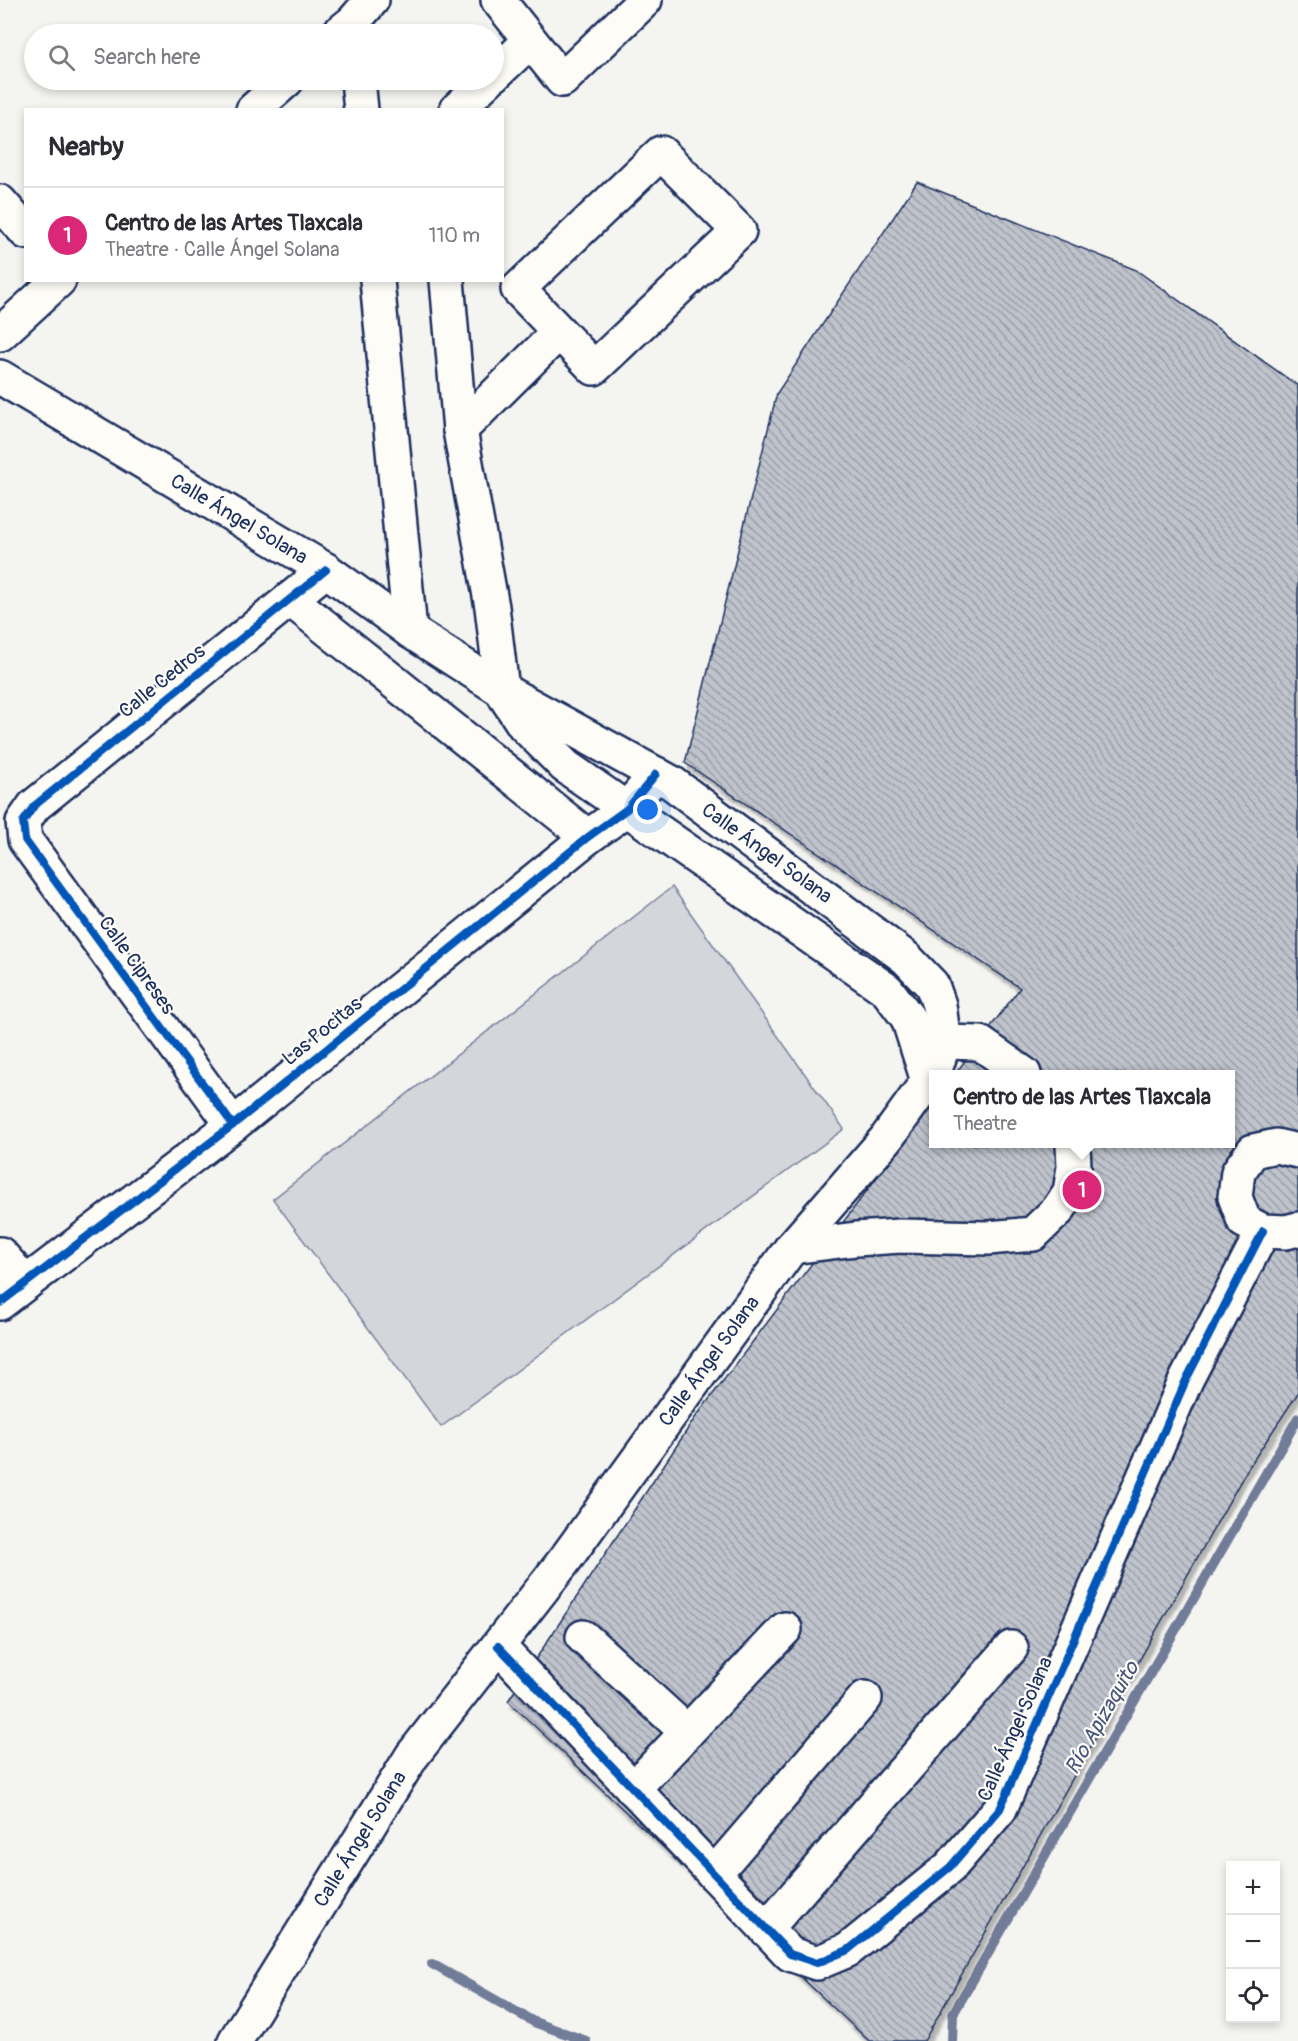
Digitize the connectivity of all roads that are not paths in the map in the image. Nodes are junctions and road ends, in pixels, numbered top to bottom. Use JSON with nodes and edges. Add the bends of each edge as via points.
{"nodes":[{"id":1,"x":498,"y":0,"type":"edge"},
{"id":2,"x":645,"y":0,"type":"edge"},
{"id":3,"x":530,"y":41,"type":"junction"},
{"id":4,"x":504,"y":66,"type":"edge"},
{"id":5,"x":276,"y":90,"type":"edge"},
{"id":6,"x":359,"y":90,"type":"edge"},
{"id":7,"x":477,"y":90,"type":"edge"},
{"id":8,"x":255,"y":108,"type":"edge"},
{"id":9,"x":361,"y":108,"type":"edge"},
{"id":10,"x":458,"y":108,"type":"edge"},
{"id":11,"x":0,"y":202,"type":"edge"},
{"id":12,"x":24,"y":230,"type":"edge"},
{"id":13,"x":377,"y":282,"type":"edge"},
{"id":14,"x":447,"y":282,"type":"edge"},
{"id":15,"x":44,"y":287,"type":"edge"},
{"id":16,"x":558,"y":333,"type":"junction"},
{"id":17,"x":0,"y":334,"type":"edge"},
{"id":18,"x":0,"y":377,"type":"edge"},
{"id":19,"x":460,"y":430,"type":"junction"},
{"id":20,"x":326,"y":570,"type":"junction"},
{"id":21,"x":291,"y":599,"type":"junction"},
{"id":22,"x":410,"y":631,"type":"junction"},
{"id":23,"x":502,"y":690,"type":"junction"},
{"id":24,"x":656,"y":774,"type":"junction"},
{"id":25,"x":627,"y":809,"type":"junction"},
{"id":26,"x":23,"y":822,"type":"joint"},
{"id":27,"x":588,"y":837,"type":"junction"},
{"id":28,"x":931,"y":1043,"type":"junction"},
{"id":29,"x":934,"y":1070,"type":"edge"},
{"id":30,"x":1018,"y":1070,"type":"edge"},
{"id":31,"x":929,"y":1079,"type":"edge"},
{"id":32,"x":233,"y":1125,"type":"junction"},
{"id":33,"x":1073,"y":1148,"type":"edge"},
{"id":34,"x":1298,"y":1151,"type":"edge"},
{"id":35,"x":1298,"y":1229,"type":"edge"},
{"id":36,"x":1263,"y":1231,"type":"junction"},
{"id":37,"x":792,"y":1247,"type":"junction"},
{"id":38,"x":0,"y":1254,"type":"edge"},
{"id":39,"x":26,"y":1283,"type":"junction"},
{"id":40,"x":0,"y":1303,"type":"edge"},
{"id":41,"x":785,"y":1629,"type":"dead end"},
{"id":42,"x":583,"y":1637,"type":"dead end"},
{"id":43,"x":498,"y":1646,"type":"junction"},
{"id":44,"x":1011,"y":1648,"type":"dead end"},
{"id":45,"x":865,"y":1698,"type":"dead end"},
{"id":46,"x":687,"y":1732,"type":"junction"},
{"id":47,"x":633,"y":1790,"type":"junction"},
{"id":48,"x":714,"y":1874,"type":"junction"},
{"id":49,"x":766,"y":1929,"type":"junction"},
{"id":50,"x":235,"y":2041,"type":"edge"}],
"edges":[{"from":1,"to":3,"type":"street"},
{"from":2,"to":3,"type":"street","via":[[562,80]]},
{"from":3,"to":4,"type":"street"},
{"from":5,"to":8,"type":"street"},
{"from":6,"to":9,"type":"street"},
{"from":7,"to":10,"type":"street"},
{"from":11,"to":12,"type":"street"},
{"from":13,"to":22,"type":"street"},
{"from":14,"to":19,"type":"street"},
{"from":15,"to":17,"type":"street"},
{"from":16,"to":16,"type":"street","via":[[594,368],[739,231],[661,153],[518,289]]},
{"from":16,"to":19,"type":"street"},
{"from":18,"to":20,"type":"street","name":"Calle Ángel Solana"},
{"from":19,"to":23,"type":"street","via":[[492,607]]},
{"from":20,"to":21,"type":"street","name":"Calle Cedros"},
{"from":20,"to":22,"type":"street","name":"Calle Ángel Solana"},
{"from":21,"to":26,"type":"street","name":"Calle Cedros","via":[[34,806]]},
{"from":21,"to":27,"type":"street"},
{"from":22,"to":23,"type":"street","name":"Calle Ángel Solana"},
{"from":23,"to":24,"type":"street","name":"Calle Ángel Solana"},
{"from":23,"to":25,"type":"street","name":"Calle Ángel Solana","via":[[524,725],[566,766]]},
{"from":24,"to":25,"type":"street","name":"Las Pocitas"},
{"from":24,"to":28,"type":"street","name":"Calle Ángel Solana","via":[[906,958],[932,986],[939,1005]]},
{"from":25,"to":27,"type":"street","name":"Las Pocitas"},
{"from":25,"to":28,"type":"street","name":"Calle Ángel Solana","via":[[887,990]]},
{"from":26,"to":32,"type":"street","name":"Calle Cipreses","via":[[25,840]]},
{"from":27,"to":32,"type":"street","name":"Las Pocitas"},
{"from":28,"to":29,"type":"street","name":"Calle Ángel Solana","via":[[937,1064]]},
{"from":28,"to":30,"type":"street","via":[[980,1043]]},
{"from":31,"to":37,"type":"street","name":"Calle Ángel Solana","via":[[886,1139]]},
{"from":32,"to":39,"type":"street","name":"Las Pocitas"},
{"from":33,"to":37,"type":"street","via":[[1070,1192],[1033,1234],[988,1238],[900,1236]]},
{"from":34,"to":36,"type":"street","via":[[1276,1146],[1253,1151],[1238,1172],[1234,1197],[1244,1221]]},
{"from":35,"to":36,"type":"street"},
{"from":36,"to":49,"type":"street","name":"Calle Ángel Solana","via":[[1186,1380],[1000,1809],[950,1867],[848,1950],[817,1963],[790,1954]]},
{"from":37,"to":43,"type":"street","name":"Calle Ángel Solana"},
{"from":38,"to":39,"type":"street"},
{"from":39,"to":40,"type":"street","name":"Las Pocitas"},
{"from":41,"to":46,"type":"street"},
{"from":42,"to":46,"type":"street"},
{"from":43,"to":47,"type":"street","name":"Calle Ángel Solana"},
{"from":43,"to":50,"type":"street","name":"Calle Ángel Solana","via":[[412,1756]]},
{"from":44,"to":49,"type":"street"},
{"from":45,"to":48,"type":"street"},
{"from":46,"to":47,"type":"street"},
{"from":47,"to":48,"type":"street","name":"Calle Ángel Solana"},
{"from":48,"to":49,"type":"street","name":"Calle Ángel Solana"}]}
